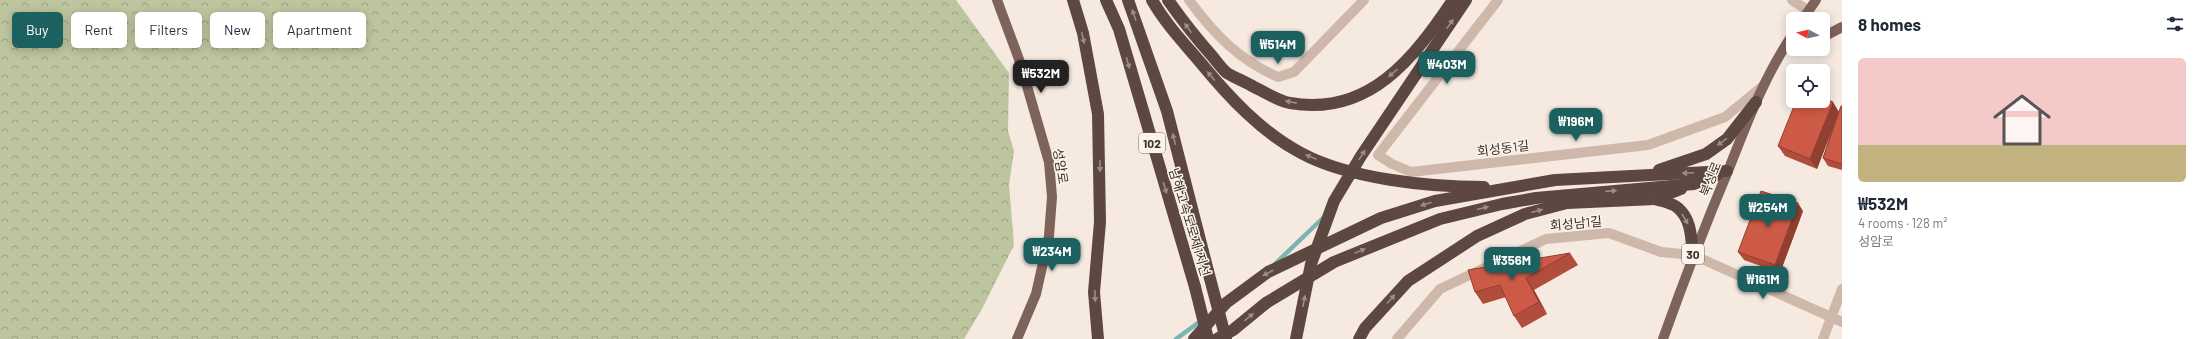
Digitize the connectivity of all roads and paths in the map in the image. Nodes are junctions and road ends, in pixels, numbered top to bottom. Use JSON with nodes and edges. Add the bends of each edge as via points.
{"nodes":[{"id":1,"x":997,"y":0,"type":"edge"},
{"id":2,"x":1073,"y":0,"type":"edge"},
{"id":3,"x":1106,"y":0,"type":"edge"},
{"id":4,"x":1128,"y":0,"type":"edge"},
{"id":5,"x":1152,"y":0,"type":"edge"},
{"id":6,"x":1168,"y":0,"type":"edge"},
{"id":7,"x":1189,"y":0,"type":"edge"},
{"id":8,"x":1364,"y":0,"type":"edge"},
{"id":9,"x":1453,"y":0,"type":"edge"},
{"id":10,"x":1466,"y":0,"type":"edge"},
{"id":11,"x":1498,"y":0,"type":"edge"},
{"id":12,"x":1792,"y":0,"type":"edge"},
{"id":13,"x":1816,"y":0,"type":"edge"},
{"id":14,"x":1803,"y":12,"type":"edge"},
{"id":15,"x":1808,"y":12,"type":"edge"},
{"id":16,"x":1842,"y":27,"type":"edge"},
{"id":17,"x":1830,"y":33,"type":"edge"},
{"id":18,"x":1786,"y":44,"type":"edge"},
{"id":19,"x":1786,"y":50,"type":"edge"},
{"id":20,"x":1781,"y":52,"type":"junction"},
{"id":21,"x":1764,"y":86,"type":"junction"},
{"id":22,"x":1756,"y":102,"type":"junction"},
{"id":23,"x":1727,"y":172,"type":"junction"},
{"id":24,"x":1648,"y":174,"type":"junction"},
{"id":25,"x":1694,"y":184,"type":"junction"},
{"id":26,"x":1519,"y":187,"type":"junction"},
{"id":27,"x":1655,"y":199,"type":"junction"},
{"id":28,"x":1693,"y":255,"type":"junction"},
{"id":29,"x":1842,"y":289,"type":"edge"},
{"id":30,"x":1831,"y":319,"type":"junction"},
{"id":31,"x":1842,"y":322,"type":"edge"},
{"id":32,"x":1097,"y":338,"type":"edge"},
{"id":33,"x":1017,"y":339,"type":"edge"},
{"id":34,"x":1194,"y":339,"type":"edge"},
{"id":35,"x":1208,"y":339,"type":"edge"},
{"id":36,"x":1217,"y":339,"type":"edge"},
{"id":37,"x":1226,"y":339,"type":"edge"},
{"id":38,"x":1296,"y":339,"type":"edge"},
{"id":39,"x":1359,"y":339,"type":"edge"},
{"id":40,"x":1397,"y":339,"type":"edge"},
{"id":41,"x":1663,"y":339,"type":"edge"},
{"id":42,"x":1823,"y":339,"type":"edge"}],
"edges":[{"from":1,"to":33,"type":"main road","name":"성암로","via":[[1020,62],[1049,162],[1052,197],[1049,236],[1036,294]]},
{"from":2,"to":32,"type":"highway","one_way":true,"via":[[1098,114],[1100,222],[1094,292]]},
{"from":3,"to":35,"type":"highway","name":"남해고속도로제1지선","number":"102","one_way":true,"bridge":true,"via":[[1118,29]]},
{"from":37,"to":4,"type":"highway","name":"남해고속도로제1지선","number":"102","one_way":true,"bridge":true,"via":[[1167,111]]},
{"from":26,"to":5,"type":"highway","one_way":true,"via":[[1424,185],[1337,168],[1300,153],[1228,97],[1162,18]]},
{"from":9,"to":6,"type":"highway","one_way":true,"via":[[1408,60],[1386,79],[1359,97],[1330,104],[1289,103],[1226,72],[1195,37]]},
{"from":7,"to":8,"type":"street","via":[[1221,40],[1256,68],[1278,77],[1294,72]]},
{"from":38,"to":10,"type":"highway","one_way":true,"bridge":true,"via":[[1311,264],[1334,201],[1365,150]]},
{"from":11,"to":21,"type":"street","name":"회성동1길","via":[[1378,155],[1411,172],[1648,145],[1725,117]]},
{"from":12,"to":14,"type":"street"},
{"from":13,"to":15,"type":"main road"},
{"from":16,"to":17,"type":"main road"},
{"from":18,"to":20,"type":"main road","name":"북성로","number":"30"},
{"from":19,"to":20,"type":"main road"},
{"from":20,"to":21,"type":"main road","name":"북성로","number":"30"},
{"from":21,"to":22,"type":"main road","name":"북성로","number":"30"},
{"from":22,"to":23,"type":"main road","name":"북성로","number":"30"},
{"from":22,"to":24,"type":"highway","one_way":true,"via":[[1727,139],[1706,154]]},
{"from":23,"to":24,"type":"highway","one_way":true},
{"from":23,"to":25,"type":"highway"},
{"from":23,"to":28,"type":"main road","name":"북성로","number":"30"},
{"from":24,"to":26,"type":"highway","via":[[1555,180]]},
{"from":25,"to":27,"type":"highway"},
{"from":36,"to":25,"type":"highway","one_way":true,"via":[[1233,330],[1266,303],[1334,262],[1440,219],[1536,198]]},
{"from":26,"to":34,"type":"highway","one_way":true,"via":[[1435,201],[1382,218],[1250,283],[1226,303]]},
{"from":27,"to":28,"type":"highway","one_way":true,"via":[[1678,207],[1687,220]]},
{"from":39,"to":27,"type":"highway","one_way":true,"via":[[1365,328],[1408,281],[1477,236],[1525,214],[1567,203]]},
{"from":28,"to":30,"type":"street","name":"회성남1길"},
{"from":28,"to":40,"type":"street","name":"회성남1길","via":[[1661,252],[1609,233],[1546,239],[1440,288]]},
{"from":28,"to":41,"type":"main road","name":"북성로","number":"30"},
{"from":29,"to":30,"type":"street"},
{"from":30,"to":31,"type":"street","name":"회성남1길"},
{"from":30,"to":42,"type":"street"}]}
